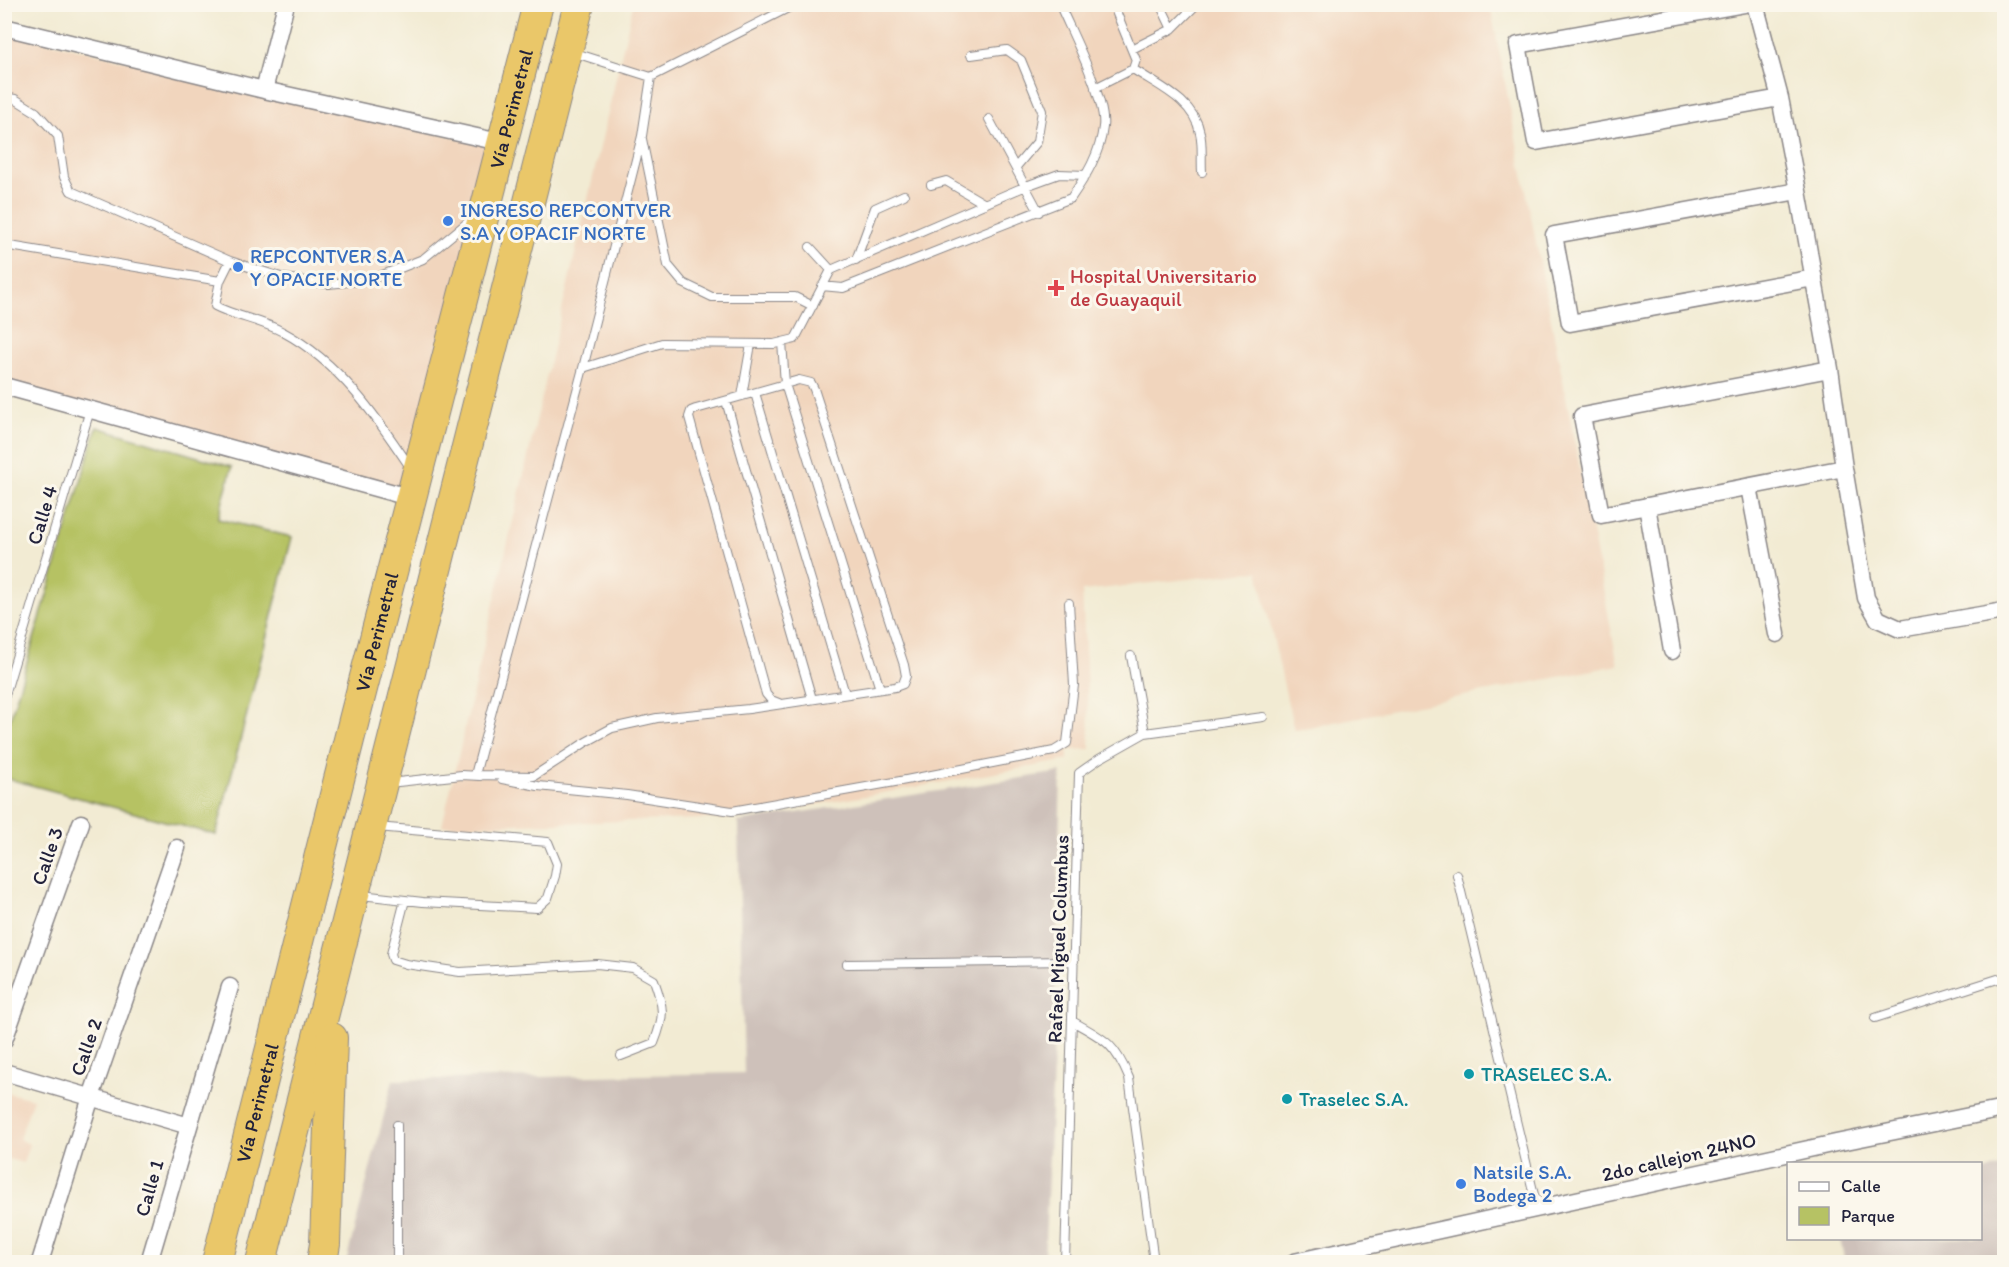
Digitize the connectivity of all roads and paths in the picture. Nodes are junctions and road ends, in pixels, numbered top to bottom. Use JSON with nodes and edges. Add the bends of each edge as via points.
{"nodes":[{"id":1,"x":286,"y":4,"type":"edge"},
{"id":2,"x":538,"y":4,"type":"edge"},
{"id":3,"x":579,"y":4,"type":"edge"},
{"id":4,"x":796,"y":4,"type":"edge"},
{"id":5,"x":1062,"y":4,"type":"edge"},
{"id":6,"x":1113,"y":4,"type":"edge"},
{"id":7,"x":1160,"y":4,"type":"edge"},
{"id":8,"x":1197,"y":4,"type":"edge"},
{"id":9,"x":1745,"y":4,"type":"edge"},
{"id":10,"x":1755,"y":4,"type":"edge"},
{"id":11,"x":4,"y":27,"type":"edge"},
{"id":12,"x":1172,"y":29,"type":"junction"},
{"id":13,"x":1132,"y":49,"type":"junction"},
{"id":14,"x":568,"y":50,"type":"junction"},
{"id":15,"x":970,"y":55,"type":"dead end"},
{"id":16,"x":1133,"y":69,"type":"junction"},
{"id":17,"x":651,"y":77,"type":"junction"},
{"id":18,"x":1095,"y":88,"type":"junction"},
{"id":19,"x":264,"y":90,"type":"junction"},
{"id":20,"x":4,"y":97,"type":"edge"},
{"id":21,"x":1780,"y":98,"type":"junction"},
{"id":22,"x":989,"y":119,"type":"dead end"},
{"id":23,"x":642,"y":136,"type":"junction"},
{"id":24,"x":504,"y":143,"type":"junction"},
{"id":25,"x":1016,"y":168,"type":"junction"},
{"id":26,"x":1202,"y":172,"type":"dead end"},
{"id":27,"x":1086,"y":175,"type":"junction"},
{"id":28,"x":931,"y":185,"type":"dead end"},
{"id":29,"x":1026,"y":186,"type":"junction"},
{"id":30,"x":1798,"y":191,"type":"junction"},
{"id":31,"x":904,"y":195,"type":"dead end"},
{"id":32,"x":985,"y":204,"type":"junction"},
{"id":33,"x":488,"y":205,"type":"junction"},
{"id":34,"x":1039,"y":212,"type":"junction"},
{"id":35,"x":4,"y":245,"type":"edge"},
{"id":36,"x":810,"y":247,"type":"dead end"},
{"id":37,"x":856,"y":260,"type":"junction"},
{"id":38,"x":230,"y":261,"type":"junction"},
{"id":39,"x":831,"y":270,"type":"junction"},
{"id":40,"x":1814,"y":278,"type":"junction"},
{"id":41,"x":220,"y":281,"type":"junction"},
{"id":42,"x":822,"y":286,"type":"junction"},
{"id":43,"x":813,"y":306,"type":"junction"},
{"id":44,"x":782,"y":342,"type":"junction"},
{"id":45,"x":751,"y":344,"type":"junction"},
{"id":46,"x":583,"y":368,"type":"junction"},
{"id":47,"x":1830,"y":369,"type":"junction"},
{"id":48,"x":785,"y":384,"type":"junction"},
{"id":49,"x":4,"y":386,"type":"edge"},
{"id":50,"x":755,"y":393,"type":"junction"},
{"id":51,"x":742,"y":396,"type":"junction"},
{"id":52,"x":726,"y":401,"type":"junction"},
{"id":53,"x":90,"y":410,"type":"junction"},
{"id":54,"x":1844,"y":468,"type":"junction"},
{"id":55,"x":1749,"y":487,"type":"junction"},
{"id":56,"x":415,"y":488,"type":"junction"},
{"id":57,"x":1647,"y":506,"type":"junction"},
{"id":58,"x":1069,"y":603,"type":"dead end"},
{"id":59,"x":2004,"y":611,"type":"edge"},
{"id":60,"x":1777,"y":634,"type":"dead end"},
{"id":61,"x":1672,"y":651,"type":"dead end"},
{"id":62,"x":1131,"y":656,"type":"dead end"},
{"id":63,"x":880,"y":689,"type":"junction"},
{"id":64,"x":845,"y":694,"type":"junction"},
{"id":65,"x":4,"y":698,"type":"edge"},
{"id":66,"x":812,"y":699,"type":"junction"},
{"id":67,"x":781,"y":704,"type":"junction"},
{"id":68,"x":1263,"y":717,"type":"dead end"},
{"id":69,"x":1145,"y":734,"type":"junction"},
{"id":70,"x":475,"y":775,"type":"junction"},
{"id":71,"x":382,"y":783,"type":"junction"},
{"id":72,"x":81,"y":823,"type":"dead end"},
{"id":73,"x":372,"y":826,"type":"junction"},
{"id":74,"x":177,"y":848,"type":"dead end"},
{"id":75,"x":1457,"y":875,"type":"dead end"},
{"id":76,"x":355,"y":895,"type":"junction"},
{"id":77,"x":405,"y":900,"type":"junction"},
{"id":78,"x":1074,"y":961,"type":"junction"},
{"id":79,"x":847,"y":964,"type":"dead end"},
{"id":80,"x":2004,"y":977,"type":"edge"},
{"id":81,"x":334,"y":982,"type":"junction"},
{"id":82,"x":230,"y":987,"type":"dead end"},
{"id":83,"x":1875,"y":1018,"type":"dead end"},
{"id":84,"x":1072,"y":1021,"type":"junction"},
{"id":85,"x":4,"y":1040,"type":"edge"},
{"id":86,"x":621,"y":1056,"type":"dead end"},
{"id":87,"x":4,"y":1071,"type":"edge"},
{"id":88,"x":91,"y":1097,"type":"junction"},
{"id":89,"x":2004,"y":1109,"type":"edge"},
{"id":90,"x":397,"y":1125,"type":"dead end"},
{"id":91,"x":189,"y":1126,"type":"junction"},
{"id":92,"x":1541,"y":1208,"type":"junction"},
{"id":93,"x":231,"y":1210,"type":"junction"},
{"id":94,"x":40,"y":1263,"type":"edge"},
{"id":95,"x":149,"y":1263,"type":"edge"},
{"id":96,"x":201,"y":1263,"type":"edge"},
{"id":97,"x":217,"y":1263,"type":"edge"},
{"id":98,"x":261,"y":1263,"type":"edge"},
{"id":99,"x":322,"y":1263,"type":"edge"},
{"id":100,"x":398,"y":1263,"type":"edge"},
{"id":101,"x":1065,"y":1263,"type":"edge"},
{"id":102,"x":1154,"y":1263,"type":"edge"},
{"id":103,"x":1294,"y":1263,"type":"edge"}],
"edges":[{"from":1,"to":19,"type":"street"},
{"from":2,"to":24,"type":"highway","name":"Vía Perimetral"},
{"from":3,"to":14,"type":"highway","name":"Vía Perimetral"},
{"from":4,"to":17,"type":"lane"},
{"from":5,"to":18,"type":"lane"},
{"from":6,"to":13,"type":"lane"},
{"from":7,"to":12,"type":"lane"},
{"from":8,"to":12,"type":"lane"},
{"from":9,"to":21,"type":"street","via":[[1518,45],[1536,142]]},
{"from":10,"to":21,"type":"street"},
{"from":11,"to":19,"type":"street"},
{"from":12,"to":13,"type":"lane"},
{"from":13,"to":16,"type":"lane","via":[[1136,60]]},
{"from":14,"to":17,"type":"lane"},
{"from":14,"to":71,"type":"highway","name":"Vía Perimetral"},
{"from":15,"to":25,"type":"lane","via":[[1007,51],[1021,60],[1042,111],[1037,142]]},
{"from":16,"to":18,"type":"lane"},
{"from":16,"to":26,"type":"lane","via":[[1174,94],[1189,109],[1200,132]]},
{"from":17,"to":23,"type":"lane"},
{"from":18,"to":27,"type":"lane","via":[[1104,125]]},
{"from":19,"to":24,"type":"street"},
{"from":20,"to":38,"type":"lane","via":[[36,112],[58,136],[64,177],[71,190]]},
{"from":21,"to":30,"type":"street"},
{"from":22,"to":25,"type":"lane"},
{"from":23,"to":43,"type":"lane","via":[[668,265],[683,283],[712,297],[795,297]]},
{"from":23,"to":46,"type":"lane"},
{"from":24,"to":33,"type":"highway","name":"Vía Perimetral"},
{"from":25,"to":29,"type":"lane"},
{"from":27,"to":29,"type":"lane","via":[[1059,174]]},
{"from":27,"to":34,"type":"lane","via":[[1071,198]]},
{"from":28,"to":32,"type":"lane","via":[[946,181]]},
{"from":29,"to":32,"type":"lane"},
{"from":29,"to":34,"type":"lane"},
{"from":30,"to":40,"type":"street"},
{"from":30,"to":40,"type":"street","via":[[1554,235],[1556,246],[1570,322]]},
{"from":31,"to":37,"type":"lane","via":[[875,208]]},
{"from":32,"to":37,"type":"lane"},
{"from":33,"to":38,"type":"lane","via":[[423,260],[370,280],[328,284],[284,278]]},
{"from":33,"to":56,"type":"highway","name":"Vía Perimetral"},
{"from":34,"to":42,"type":"lane","via":[[843,288]]},
{"from":35,"to":41,"type":"lane"},
{"from":36,"to":39,"type":"lane"},
{"from":37,"to":39,"type":"lane"},
{"from":38,"to":41,"type":"lane"},
{"from":39,"to":42,"type":"lane"},
{"from":40,"to":47,"type":"street"},
{"from":41,"to":56,"type":"lane","via":[[215,306],[282,331],[313,350],[344,379],[383,427]]},
{"from":42,"to":43,"type":"lane"},
{"from":43,"to":44,"type":"lane","via":[[795,339]]},
{"from":44,"to":45,"type":"lane"},
{"from":44,"to":48,"type":"lane"},
{"from":45,"to":46,"type":"lane","via":[[662,343]]},
{"from":45,"to":51,"type":"lane"},
{"from":46,"to":70,"type":"lane"},
{"from":47,"to":54,"type":"street"},
{"from":47,"to":57,"type":"street","via":[[1582,416],[1601,515]]},
{"from":48,"to":50,"type":"lane"},
{"from":48,"to":63,"type":"lane"},
{"from":48,"to":63,"type":"lane","via":[[805,380],[814,389],[904,665],[903,684]]},
{"from":49,"to":53,"type":"street"},
{"from":50,"to":51,"type":"lane"},
{"from":50,"to":64,"type":"lane"},
{"from":51,"to":52,"type":"lane"},
{"from":52,"to":66,"type":"lane"},
{"from":52,"to":67,"type":"lane","via":[[691,411],[689,417],[766,694]]},
{"from":53,"to":56,"type":"street"},
{"from":53,"to":65,"type":"lane","name":"Calle 4"},
{"from":54,"to":55,"type":"street"},
{"from":54,"to":59,"type":"street","via":[[1866,598],[1878,619],[1900,629]]},
{"from":55,"to":57,"type":"street"},
{"from":55,"to":60,"type":"street"},
{"from":56,"to":93,"type":"highway","name":"Vía Perimetral"},
{"from":57,"to":61,"type":"street"},
{"from":58,"to":70,"type":"lane","via":[[1074,685],[1067,743],[1053,751],[732,811]]},
{"from":62,"to":69,"type":"lane"},
{"from":63,"to":64,"type":"lane"},
{"from":64,"to":66,"type":"lane"},
{"from":66,"to":67,"type":"lane"},
{"from":67,"to":70,"type":"lane","via":[[646,720],[612,728],[534,776]]},
{"from":68,"to":69,"type":"lane"},
{"from":69,"to":78,"type":"lane","name":"Rafael Miguel Columbus","via":[[1079,773]]},
{"from":70,"to":71,"type":"lane"},
{"from":71,"to":73,"type":"highway","name":"Vía Perimetral"},
{"from":72,"to":85,"type":"street","name":"Calle 3"},
{"from":73,"to":76,"type":"highway","name":"Vía Perimetral"},
{"from":73,"to":77,"type":"lane","via":[[548,842],[557,864],[548,898],[537,908]]},
{"from":74,"to":88,"type":"street","name":"Calle 2"},
{"from":75,"to":92,"type":"lane","via":[[1534,1195]]},
{"from":76,"to":77,"type":"lane"},
{"from":76,"to":81,"type":"highway","name":"Vía Perimetral"},
{"from":77,"to":86,"type":"lane","via":[[391,954],[393,960],[460,972],[597,964],[633,968],[654,980],[663,1006],[654,1043]]},
{"from":78,"to":79,"type":"lane"},
{"from":78,"to":84,"type":"lane","name":"Rafael Miguel Columbus"},
{"from":80,"to":83,"type":"lane"},
{"from":81,"to":98,"type":"highway","name":"Vía Perimetral"},
{"from":81,"to":99,"type":"highway"},
{"from":82,"to":91,"type":"street","name":"Calle 1"},
{"from":84,"to":101,"type":"lane","name":"Rafael Miguel Columbus"},
{"from":84,"to":102,"type":"lane","via":[[1106,1041],[1121,1058],[1130,1078]]},
{"from":87,"to":88,"type":"street"},
{"from":88,"to":91,"type":"street"},
{"from":88,"to":94,"type":"street","name":"Calle 2"},
{"from":89,"to":92,"type":"street","name":"2do callejon 24NO"},
{"from":90,"to":100,"type":"lane"},
{"from":91,"to":95,"type":"street","name":"Calle 1"},
{"from":92,"to":103,"type":"street","name":"2do callejon 24NO"},
{"from":93,"to":96,"type":"highway"},
{"from":93,"to":97,"type":"highway","name":"Vía Perimetral"}]}
